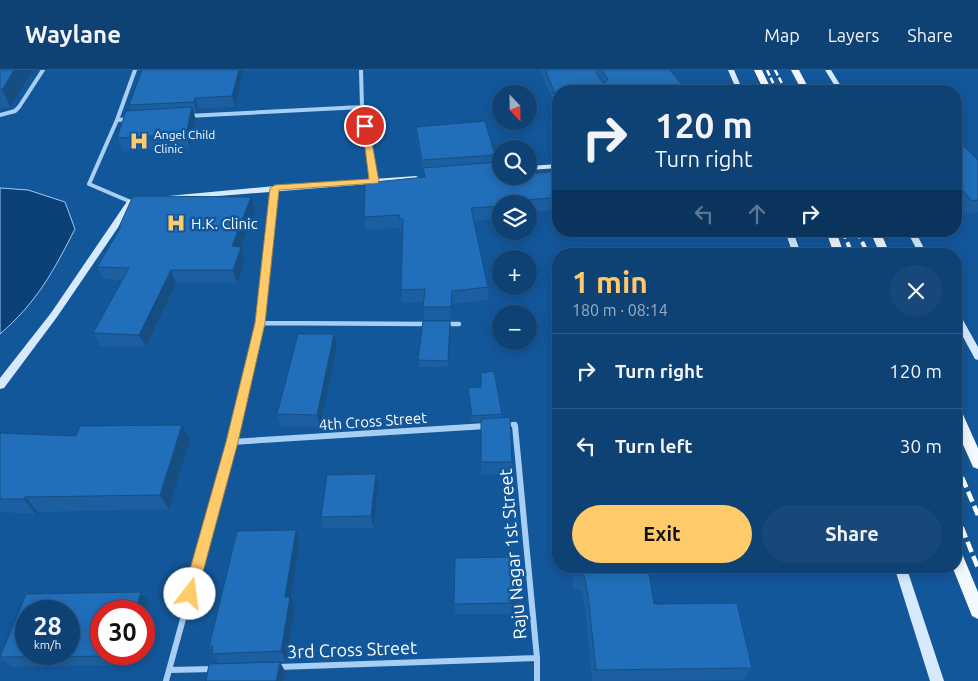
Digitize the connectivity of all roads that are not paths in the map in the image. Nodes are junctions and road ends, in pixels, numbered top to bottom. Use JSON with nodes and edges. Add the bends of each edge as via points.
{"nodes":[{"id":1,"x":43,"y":70,"type":"edge"},
{"id":2,"x":135,"y":70,"type":"edge"},
{"id":3,"x":361,"y":70,"type":"edge"},
{"id":4,"x":731,"y":70,"type":"edge"},
{"id":5,"x":758,"y":70,"type":"edge"},
{"id":6,"x":794,"y":70,"type":"edge"},
{"id":7,"x":828,"y":70,"type":"edge"},
{"id":8,"x":737,"y":85,"type":"edge"},
{"id":9,"x":765,"y":85,"type":"edge"},
{"id":10,"x":803,"y":85,"type":"edge"},
{"id":11,"x":837,"y":85,"type":"edge"},
{"id":12,"x":362,"y":107,"type":"junction"},
{"id":13,"x":0,"y":115,"type":"edge"},
{"id":14,"x":186,"y":116,"type":"edge"},
{"id":15,"x":137,"y":119,"type":"edge"},
{"id":16,"x":117,"y":120,"type":"junction"},
{"id":17,"x":552,"y":166,"type":"edge"},
{"id":18,"x":537,"y":167,"type":"edge"},
{"id":19,"x":423,"y":177,"type":"edge"},
{"id":20,"x":374,"y":182,"type":"junction"},
{"id":21,"x":275,"y":188,"type":"junction"},
{"id":22,"x":160,"y":199,"type":"edge"},
{"id":23,"x":150,"y":200,"type":"edge"},
{"id":24,"x":131,"y":202,"type":"junction"},
{"id":25,"x":260,"y":323,"type":"junction"},
{"id":26,"x":429,"y":324,"type":"edge"},
{"id":27,"x":439,"y":324,"type":"edge"},
{"id":28,"x":459,"y":324,"type":"dead end"},
{"id":29,"x":962,"y":326,"type":"edge"},
{"id":30,"x":978,"y":356,"type":"edge"},
{"id":31,"x":0,"y":385,"type":"edge"},
{"id":32,"x":515,"y":424,"type":"joint"},
{"id":33,"x":962,"y":428,"type":"edge"},
{"id":34,"x":232,"y":442,"type":"junction"},
{"id":35,"x":978,"y":464,"type":"edge"},
{"id":36,"x":962,"y":571,"type":"edge"},
{"id":37,"x":902,"y":573,"type":"edge"},
{"id":38,"x":978,"y":611,"type":"edge"},
{"id":39,"x":537,"y":658,"type":"junction"},
{"id":40,"x":268,"y":667,"type":"edge"},
{"id":41,"x":219,"y":669,"type":"edge"},
{"id":42,"x":169,"y":670,"type":"junction"},
{"id":43,"x":166,"y":681,"type":"edge"},
{"id":44,"x":537,"y":681,"type":"edge"},
{"id":45,"x":937,"y":681,"type":"edge"}],
"edges":[{"from":1,"to":13,"type":"street","via":[[19,107]]},
{"from":2,"to":16,"type":"street"},
{"from":3,"to":12,"type":"street"},
{"from":4,"to":8,"type":"street"},
{"from":5,"to":9,"type":"main road"},
{"from":6,"to":10,"type":"main road"},
{"from":7,"to":11,"type":"street"},
{"from":12,"to":14,"type":"street"},
{"from":12,"to":20,"type":"street"},
{"from":15,"to":16,"type":"street"},
{"from":16,"to":24,"type":"street","via":[[89,184]]},
{"from":17,"to":18,"type":"street"},
{"from":19,"to":20,"type":"street"},
{"from":20,"to":21,"type":"street"},
{"from":21,"to":22,"type":"street"},
{"from":21,"to":25,"type":"street"},
{"from":23,"to":24,"type":"street"},
{"from":24,"to":31,"type":"street","via":[[54,315]]},
{"from":25,"to":26,"type":"street"},
{"from":25,"to":34,"type":"street"},
{"from":27,"to":28,"type":"street"},
{"from":29,"to":30,"type":"street"},
{"from":32,"to":34,"type":"street","name":"4th Cross Street"},
{"from":32,"to":39,"type":"street","name":"Raju Nagar 1st Street"},
{"from":33,"to":35,"type":"main road"},
{"from":34,"to":42,"type":"street"},
{"from":36,"to":38,"type":"main road"},
{"from":37,"to":45,"type":"street"},
{"from":39,"to":40,"type":"street","name":"3rd Cross Street"},
{"from":39,"to":44,"type":"street","name":"Raju Nagar 1st Street"},
{"from":41,"to":42,"type":"street"},
{"from":42,"to":43,"type":"street"}]}
